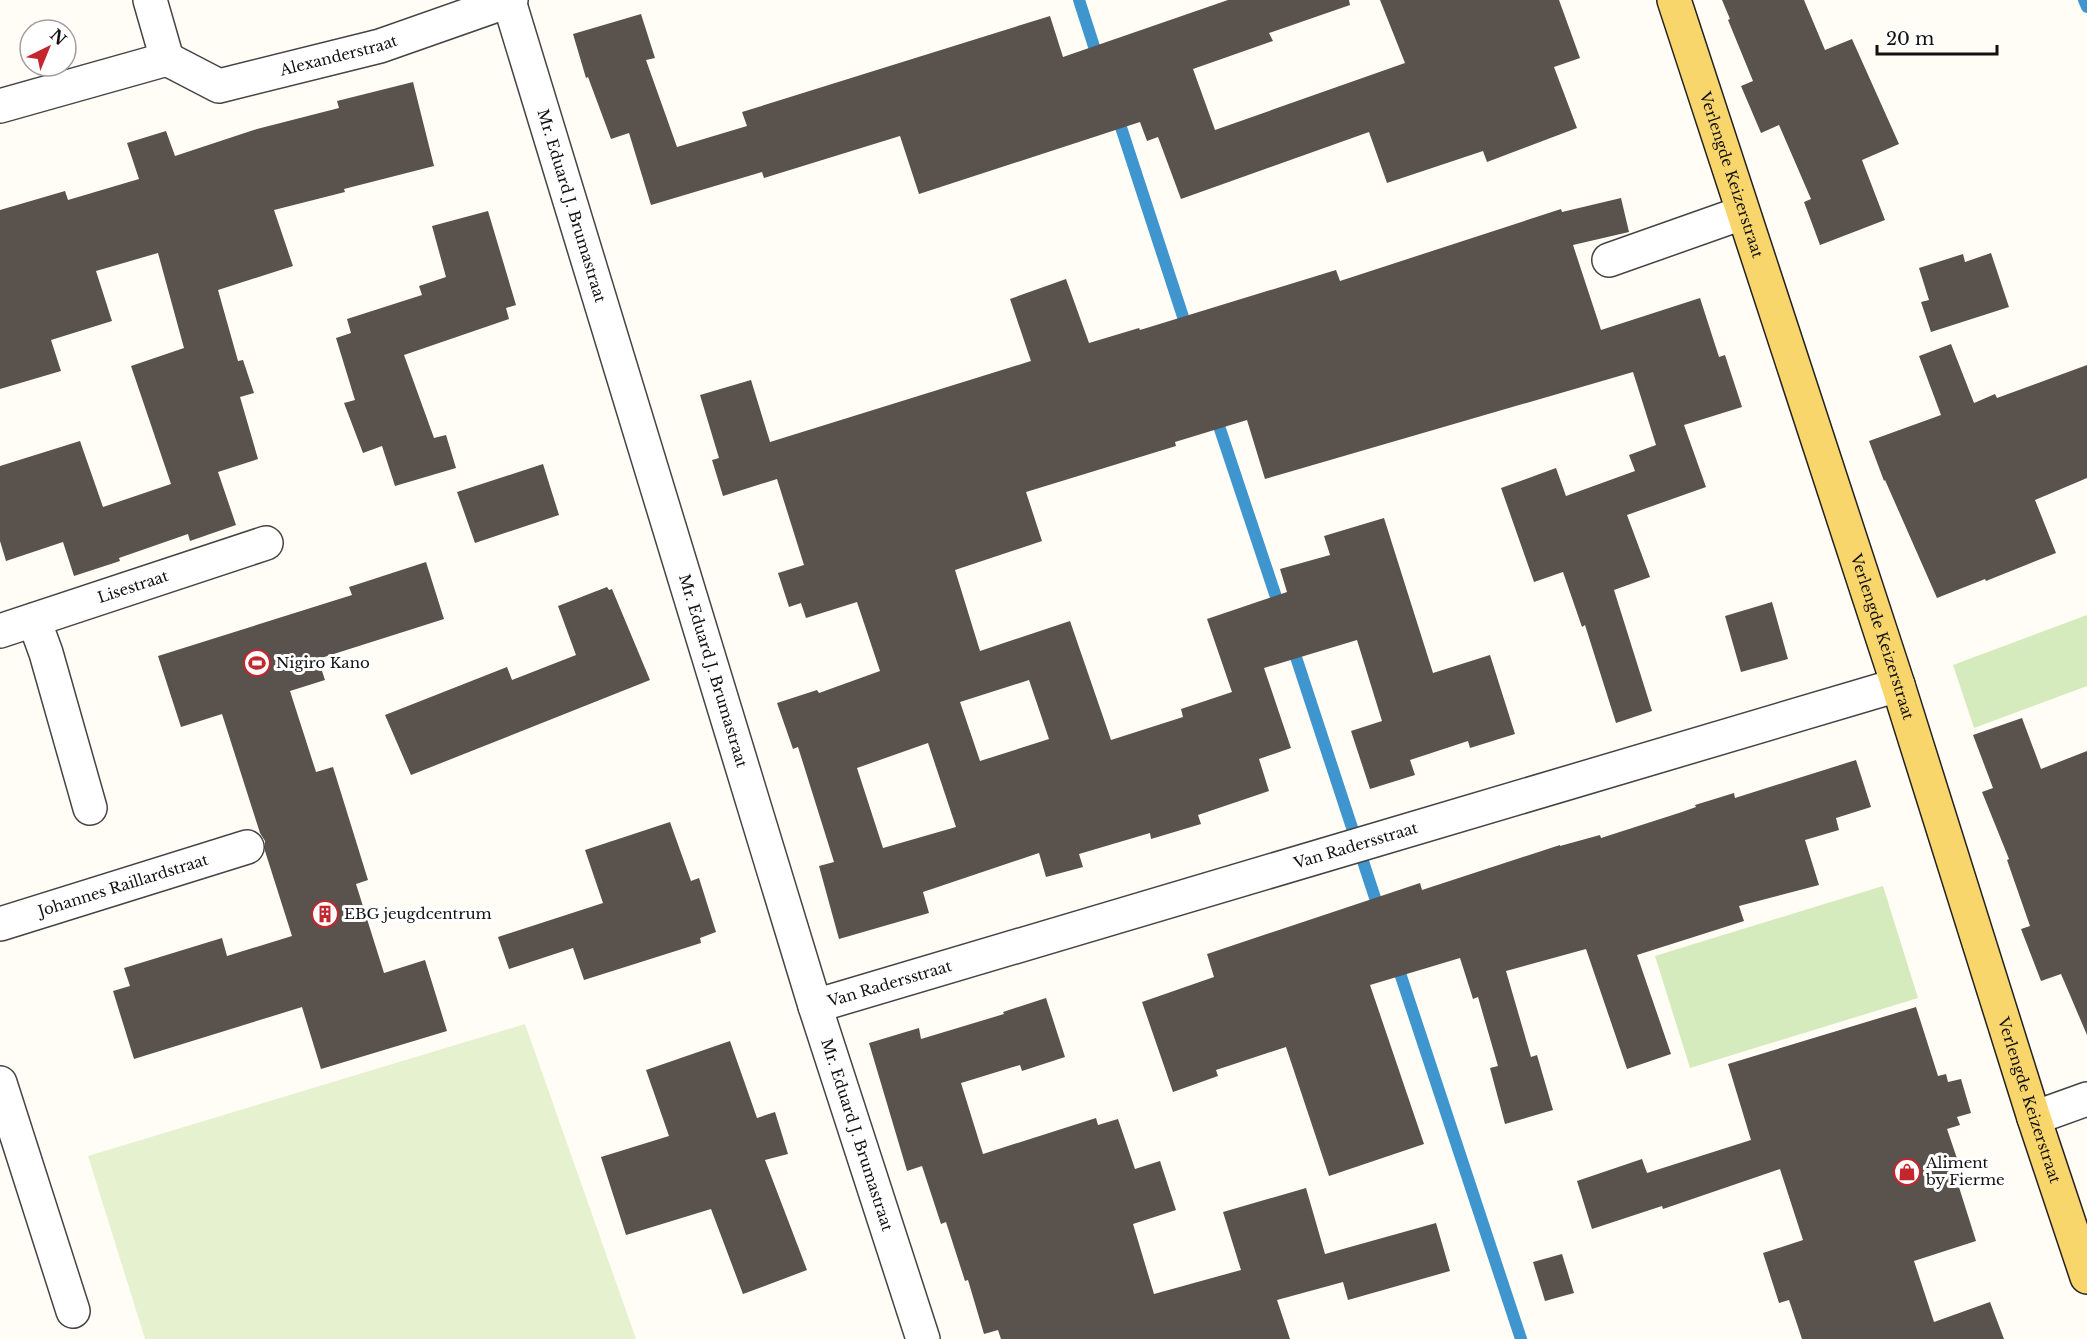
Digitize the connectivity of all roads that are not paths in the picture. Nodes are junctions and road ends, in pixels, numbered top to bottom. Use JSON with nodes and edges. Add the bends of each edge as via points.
{"nodes":[{"id":1,"x":150,"y":0,"type":"edge"},
{"id":2,"x":510,"y":0,"type":"edge"},
{"id":3,"x":1674,"y":0,"type":"edge"},
{"id":4,"x":167,"y":59,"type":"junction"},
{"id":5,"x":0,"y":106,"type":"edge"},
{"id":6,"x":1742,"y":213,"type":"junction"},
{"id":7,"x":1609,"y":260,"type":"dead end"},
{"id":8,"x":266,"y":543,"type":"dead end"},
{"id":9,"x":34,"y":620,"type":"junction"},
{"id":10,"x":0,"y":631,"type":"edge"},
{"id":11,"x":1898,"y":685,"type":"junction"},
{"id":12,"x":90,"y":808,"type":"dead end"},
{"id":13,"x":247,"y":847,"type":"dead end"},
{"id":14,"x":0,"y":924,"type":"edge"},
{"id":15,"x":815,"y":1006,"type":"junction"},
{"id":16,"x":0,"y":1083,"type":"edge"},
{"id":17,"x":2087,"y":1099,"type":"edge"},
{"id":18,"x":2034,"y":1118,"type":"junction"},
{"id":19,"x":2087,"y":1277,"type":"edge"},
{"id":20,"x":73,"y":1311,"type":"dead end"},
{"id":21,"x":923,"y":1339,"type":"edge"}],
"edges":[{"from":1,"to":4,"type":"street"},
{"from":2,"to":4,"type":"street","name":"Alexanderstraat","via":[[381,46],[219,86]]},
{"from":2,"to":15,"type":"street","name":"Mr. Eduard J. Brumastraat"},
{"from":3,"to":6,"type":"main road","name":"Verlengde Keizerstraat"},
{"from":4,"to":5,"type":"street"},
{"from":6,"to":7,"type":"street"},
{"from":6,"to":11,"type":"main road","name":"Verlengde Keizerstraat"},
{"from":8,"to":9,"type":"street","name":"Lisestraat"},
{"from":9,"to":10,"type":"street","name":"Lisestraat"},
{"from":9,"to":12,"type":"street"},
{"from":11,"to":15,"type":"street","name":"Van Radersstraat"},
{"from":11,"to":18,"type":"main road","name":"Verlengde Keizerstraat"},
{"from":13,"to":14,"type":"street","name":"Johannes Raillardstraat"},
{"from":15,"to":21,"type":"street","name":"Mr. Eduard J. Brumastraat"},
{"from":16,"to":20,"type":"street"},
{"from":17,"to":18,"type":"street"},
{"from":18,"to":19,"type":"main road","name":"Verlengde Keizerstraat"}]}
